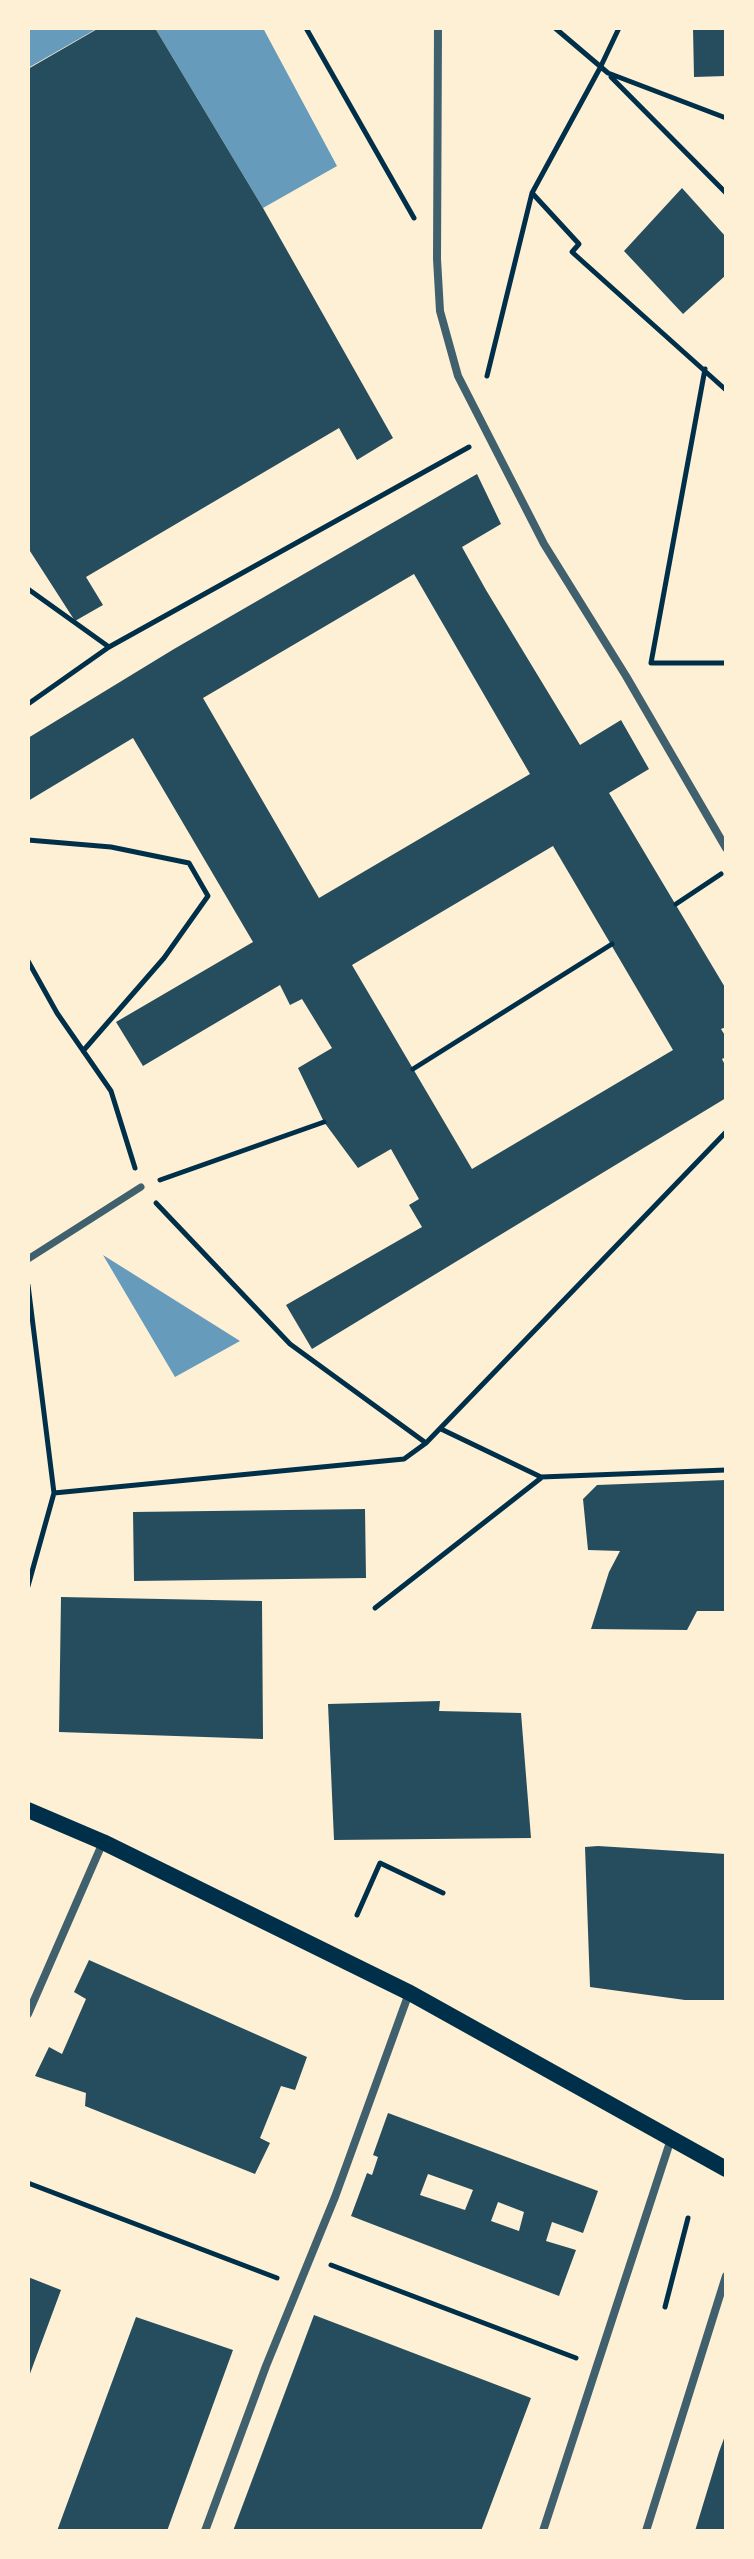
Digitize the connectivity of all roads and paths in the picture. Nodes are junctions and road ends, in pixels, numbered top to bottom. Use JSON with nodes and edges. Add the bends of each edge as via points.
{"nodes":[{"id":1,"x":306,"y":28,"type":"edge"},
{"id":2,"x":438,"y":28,"type":"edge"},
{"id":3,"x":555,"y":28,"type":"edge"},
{"id":4,"x":619,"y":28,"type":"edge"},
{"id":5,"x":600,"y":68,"type":"junction"},
{"id":6,"x":608,"y":73,"type":"junction"},
{"id":7,"x":726,"y":118,"type":"edge"},
{"id":8,"x":532,"y":193,"type":"junction"},
{"id":9,"x":726,"y":193,"type":"edge"},
{"id":10,"x":417,"y":223,"type":"dead end"},
{"id":11,"x":705,"y":369,"type":"junction"},
{"id":12,"x":487,"y":376,"type":"dead end"},
{"id":13,"x":726,"y":390,"type":"edge"},
{"id":14,"x":473,"y":445,"type":"dead end"},
{"id":15,"x":28,"y":589,"type":"edge"},
{"id":16,"x":109,"y":647,"type":"junction"},
{"id":17,"x":726,"y":663,"type":"edge"},
{"id":18,"x":28,"y":704,"type":"edge"},
{"id":19,"x":28,"y":840,"type":"edge"},
{"id":20,"x":726,"y":848,"type":"edge"},
{"id":21,"x":721,"y":874,"type":"dead end"},
{"id":22,"x":676,"y":904,"type":"dead end"},
{"id":23,"x":612,"y":944,"type":"dead end"},
{"id":24,"x":28,"y":961,"type":"edge"},
{"id":25,"x":83,"y":1051,"type":"junction"},
{"id":26,"x":413,"y":1069,"type":"dead end"},
{"id":27,"x":324,"y":1122,"type":"dead end"},
{"id":28,"x":726,"y":1132,"type":"edge"},
{"id":29,"x":141,"y":1187,"type":"junction"},
{"id":30,"x":28,"y":1259,"type":"edge"},
{"id":31,"x":28,"y":1285,"type":"edge"},
{"id":32,"x":441,"y":1429,"type":"junction"},
{"id":33,"x":426,"y":1443,"type":"junction"},
{"id":34,"x":726,"y":1470,"type":"edge"},
{"id":35,"x":541,"y":1477,"type":"junction"},
{"id":36,"x":54,"y":1493,"type":"junction"},
{"id":37,"x":28,"y":1586,"type":"edge"},
{"id":38,"x":375,"y":1608,"type":"dead end"},
{"id":39,"x":28,"y":1810,"type":"edge"},
{"id":40,"x":103,"y":1842,"type":"junction"},
{"id":41,"x":443,"y":1893,"type":"dead end"},
{"id":42,"x":357,"y":1915,"type":"dead end"},
{"id":43,"x":410,"y":1993,"type":"junction"},
{"id":44,"x":28,"y":2014,"type":"edge"},
{"id":45,"x":671,"y":2139,"type":"junction"},
{"id":46,"x":726,"y":2169,"type":"edge"},
{"id":47,"x":28,"y":2183,"type":"edge"},
{"id":48,"x":688,"y":2218,"type":"dead end"},
{"id":49,"x":322,"y":2262,"type":"dead end"},
{"id":50,"x":726,"y":2276,"type":"edge"},
{"id":51,"x":278,"y":2279,"type":"dead end"},
{"id":52,"x":665,"y":2307,"type":"dead end"},
{"id":53,"x":585,"y":2361,"type":"dead end"},
{"id":54,"x":205,"y":2531,"type":"edge"},
{"id":55,"x":543,"y":2531,"type":"edge"},
{"id":56,"x":646,"y":2531,"type":"edge"}],
"edges":[{"from":1,"to":10,"type":"path"},
{"from":2,"to":20,"type":"street","via":[[440,311],[458,376],[544,544]]},
{"from":3,"to":5,"type":"path"},
{"from":4,"to":5,"type":"path"},
{"from":5,"to":6,"type":"path"},
{"from":5,"to":8,"type":"path"},
{"from":6,"to":7,"type":"path"},
{"from":6,"to":9,"type":"path"},
{"from":8,"to":11,"type":"path","via":[[579,244],[572,252]]},
{"from":8,"to":12,"type":"path"},
{"from":11,"to":13,"type":"path"},
{"from":11,"to":17,"type":"path","via":[[651,663]]},
{"from":14,"to":16,"type":"path"},
{"from":15,"to":16,"type":"path"},
{"from":16,"to":18,"type":"path"},
{"from":19,"to":25,"type":"path","via":[[111,847],[189,863],[208,896],[164,958]]},
{"from":21,"to":22,"type":"path"},
{"from":23,"to":26,"type":"path"},
{"from":24,"to":25,"type":"path"},
{"from":25,"to":29,"type":"path","via":[[111,1091]]},
{"from":27,"to":29,"type":"path"},
{"from":28,"to":32,"type":"path"},
{"from":29,"to":30,"type":"street"},
{"from":29,"to":33,"type":"path","via":[[290,1344]]},
{"from":31,"to":36,"type":"path"},
{"from":32,"to":33,"type":"path"},
{"from":32,"to":35,"type":"path"},
{"from":33,"to":36,"type":"path","via":[[404,1459]]},
{"from":34,"to":35,"type":"path"},
{"from":35,"to":38,"type":"path"},
{"from":36,"to":37,"type":"path"},
{"from":39,"to":40,"type":"main road"},
{"from":40,"to":43,"type":"main road"},
{"from":40,"to":44,"type":"street"},
{"from":41,"to":42,"type":"path","via":[[380,1863]]},
{"from":43,"to":45,"type":"main road"},
{"from":43,"to":54,"type":"street"},
{"from":45,"to":46,"type":"main road"},
{"from":45,"to":55,"type":"street"},
{"from":47,"to":51,"type":"path"},
{"from":48,"to":52,"type":"path"},
{"from":49,"to":53,"type":"path"},
{"from":50,"to":56,"type":"street"}]}
